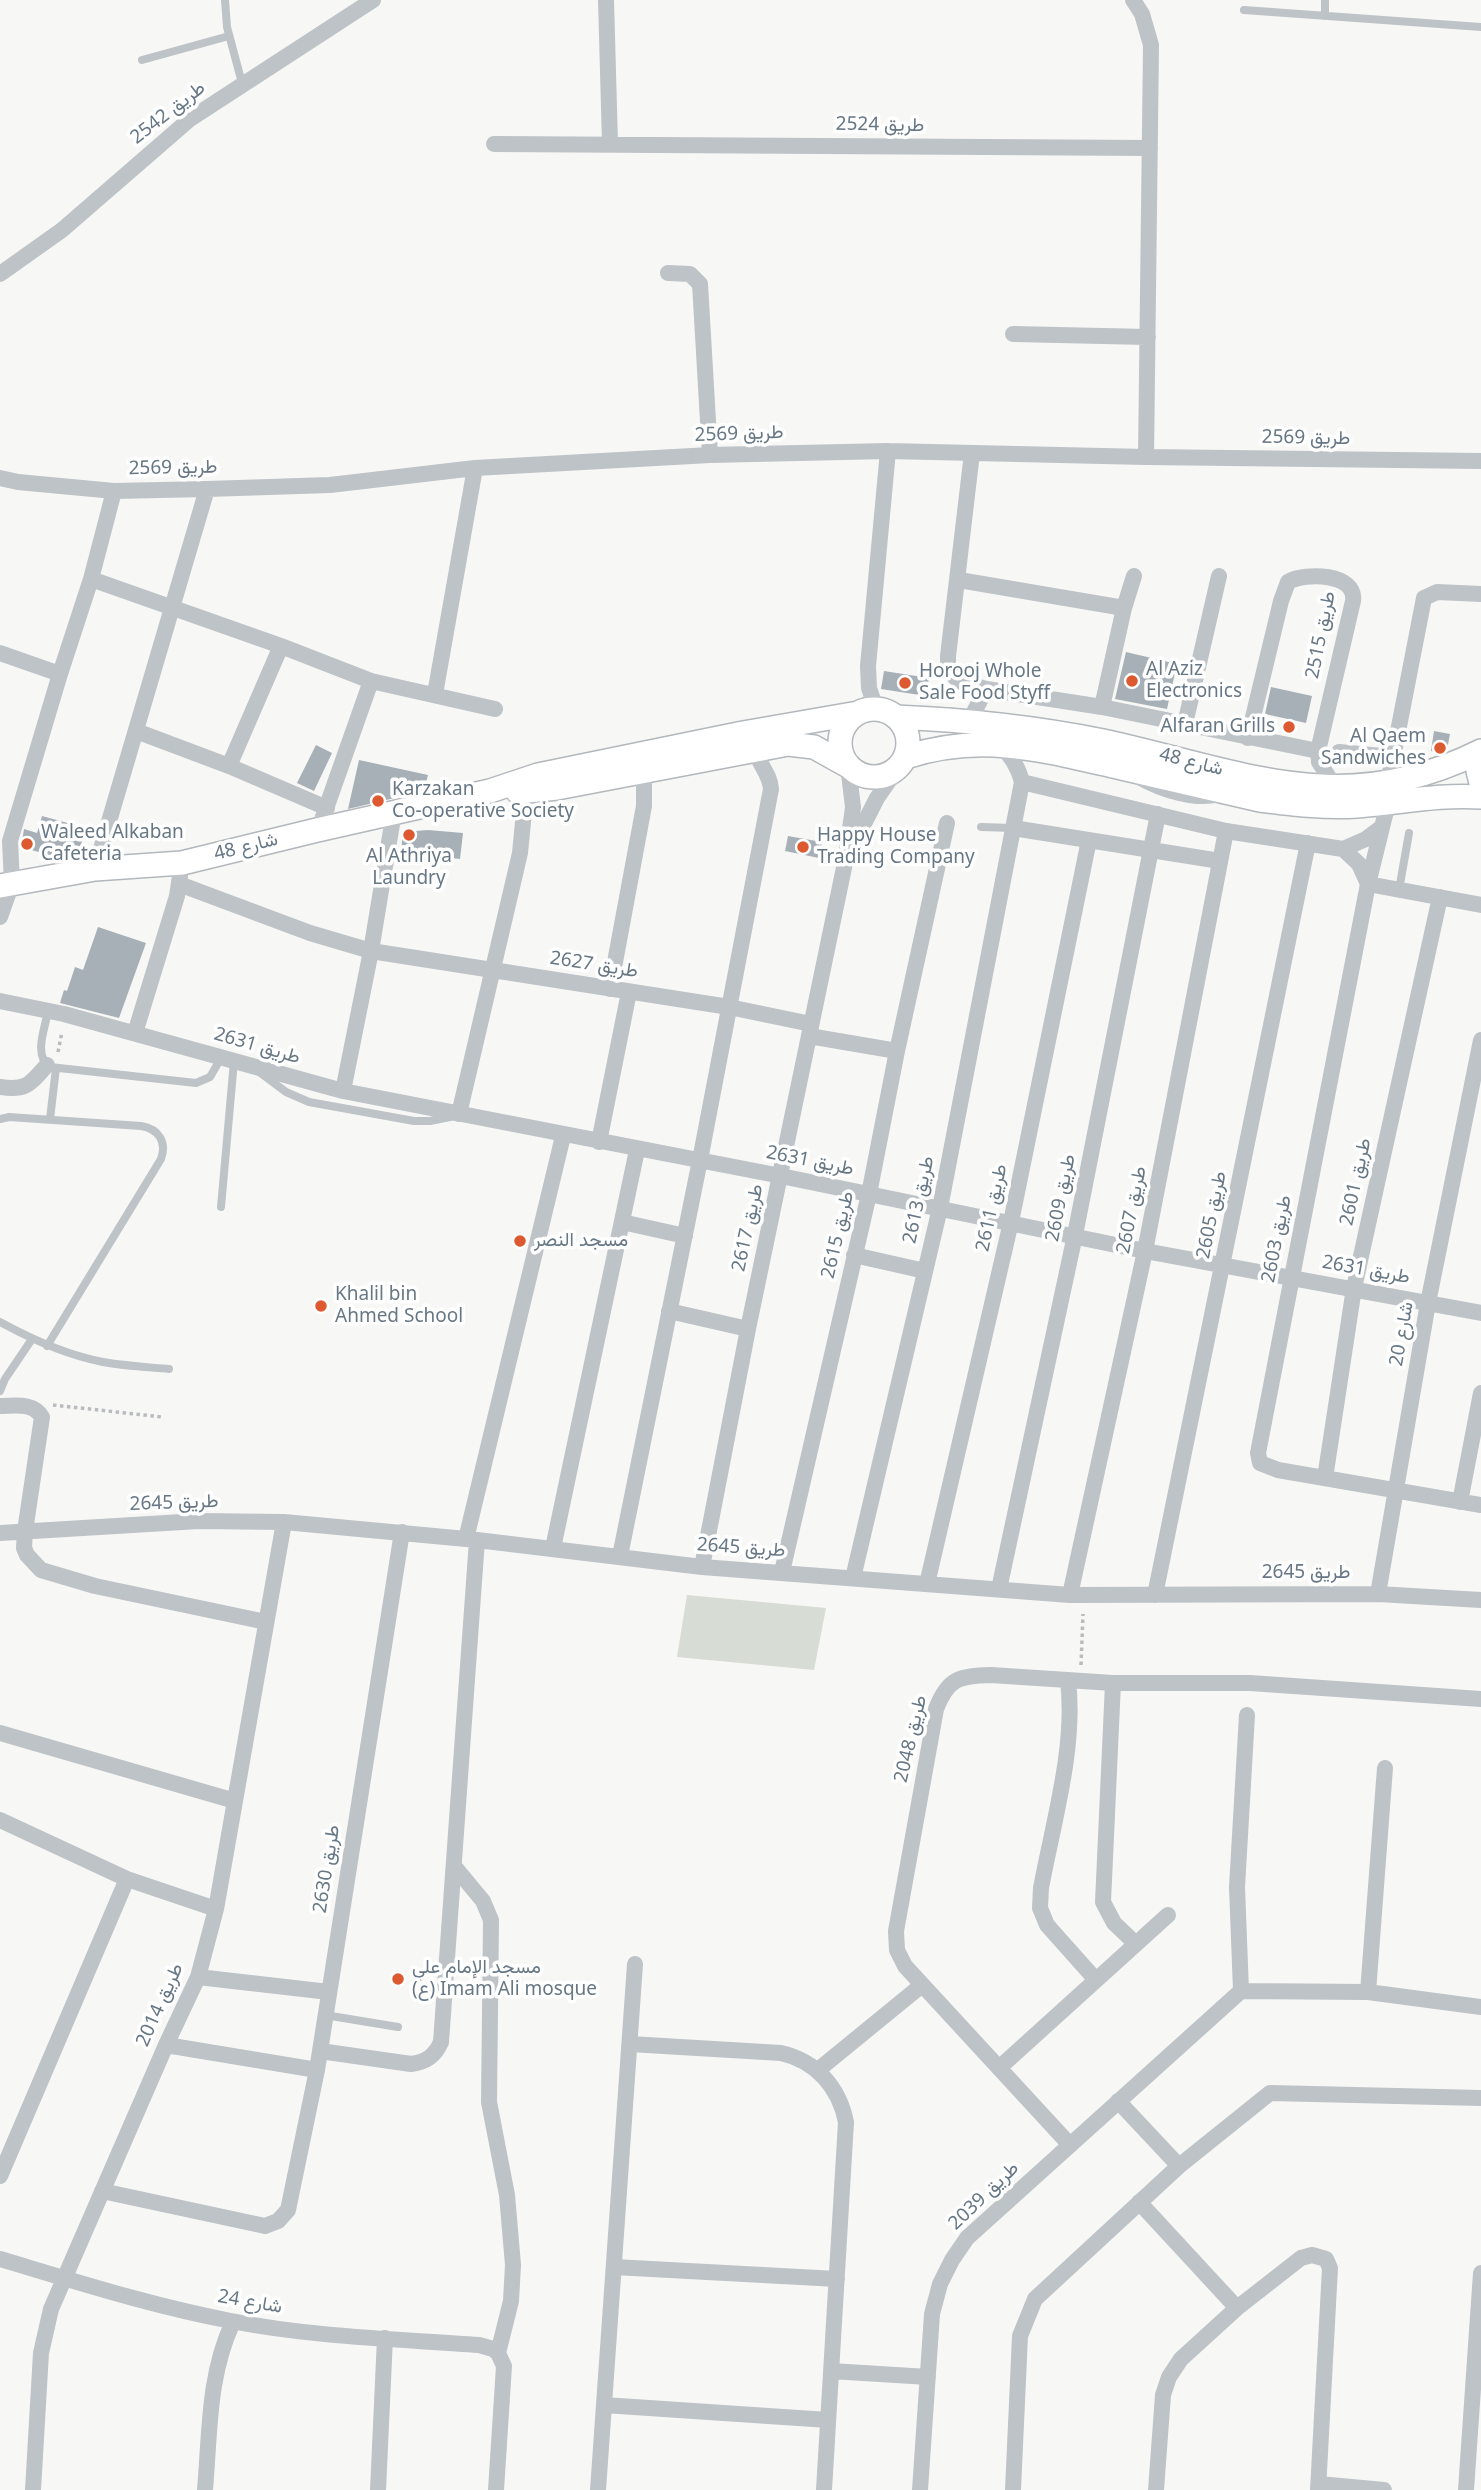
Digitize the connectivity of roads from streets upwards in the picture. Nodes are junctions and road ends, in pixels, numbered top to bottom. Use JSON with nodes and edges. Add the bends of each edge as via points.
{"nodes":[{"id":1,"x":373,"y":0,"type":"edge"},
{"id":2,"x":606,"y":0,"type":"edge"},
{"id":3,"x":1133,"y":0,"type":"edge"},
{"id":4,"x":358,"y":4,"type":"edge"},
{"id":5,"x":610,"y":143,"type":"junction"},
{"id":6,"x":494,"y":144,"type":"dead end"},
{"id":7,"x":1150,"y":148,"type":"junction"},
{"id":8,"x":668,"y":273,"type":"dead end"},
{"id":9,"x":0,"y":274,"type":"edge"},
{"id":10,"x":1013,"y":334,"type":"dead end"},
{"id":11,"x":1148,"y":337,"type":"junction"},
{"id":12,"x":888,"y":451,"type":"junction"},
{"id":13,"x":972,"y":453,"type":"junction"},
{"id":14,"x":710,"y":455,"type":"junction"},
{"id":15,"x":1146,"y":457,"type":"junction"},
{"id":16,"x":1481,"y":461,"type":"edge"},
{"id":17,"x":475,"y":468,"type":"junction"},
{"id":18,"x":0,"y":478,"type":"edge"},
{"id":19,"x":207,"y":489,"type":"junction"},
{"id":20,"x":114,"y":491,"type":"junction"},
{"id":21,"x":1134,"y":576,"type":"dead end"},
{"id":22,"x":1219,"y":576,"type":"dead end"},
{"id":23,"x":91,"y":579,"type":"junction"},
{"id":24,"x":959,"y":580,"type":"junction"},
{"id":25,"x":1481,"y":594,"type":"edge"},
{"id":26,"x":172,"y":607,"type":"junction"},
{"id":27,"x":1124,"y":608,"type":"junction"},
{"id":28,"x":281,"y":646,"type":"junction"},
{"id":29,"x":0,"y":653,"type":"edge"},
{"id":30,"x":60,"y":674,"type":"junction"},
{"id":31,"x":371,"y":681,"type":"junction"},
{"id":32,"x":986,"y":689,"type":"junction"},
{"id":33,"x":435,"y":694,"type":"junction"},
{"id":34,"x":1102,"y":707,"type":"junction"},
{"id":35,"x":495,"y":709,"type":"dead end"},
{"id":36,"x":877,"y":713,"type":"junction"},
{"id":37,"x":970,"y":720,"type":"junction"},
{"id":38,"x":1185,"y":724,"type":"junction"},
{"id":39,"x":136,"y":731,"type":"junction"},
{"id":40,"x":1248,"y":738,"type":"junction"},
{"id":41,"x":999,"y":744,"type":"junction"},
{"id":42,"x":755,"y":749,"type":"junction"},
{"id":43,"x":1318,"y":751,"type":"junction"},
{"id":44,"x":1339,"y":752,"type":"dead end"},
{"id":45,"x":1481,"y":753,"type":"edge"},
{"id":46,"x":1392,"y":757,"type":"junction"},
{"id":47,"x":902,"y":763,"type":"junction"},
{"id":48,"x":229,"y":766,"type":"junction"},
{"id":49,"x":848,"y":766,"type":"junction"},
{"id":50,"x":639,"y":771,"type":"junction"},
{"id":51,"x":1022,"y":782,"type":"junction"},
{"id":52,"x":1481,"y":783,"type":"edge"},
{"id":53,"x":1335,"y":787,"type":"junction"},
{"id":54,"x":490,"y":791,"type":"junction"},
{"id":55,"x":522,"y":792,"type":"junction"},
{"id":56,"x":1388,"y":793,"type":"junction"},
{"id":57,"x":1481,"y":797,"type":"edge"},
{"id":58,"x":327,"y":808,"type":"junction"},
{"id":59,"x":394,"y":812,"type":"junction"},
{"id":60,"x":1158,"y":814,"type":"junction"},
{"id":61,"x":947,"y":823,"type":"dead end"},
{"id":62,"x":1382,"y":827,"type":"junction"},
{"id":63,"x":1013,"y":828,"type":"junction"},
{"id":64,"x":317,"y":830,"type":"junction"},
{"id":65,"x":1226,"y":831,"type":"junction"},
{"id":66,"x":5,"y":839,"type":"edge"},
{"id":67,"x":1089,"y":840,"type":"junction"},
{"id":68,"x":1308,"y":844,"type":"junction"},
{"id":69,"x":1343,"y":849,"type":"junction"},
{"id":70,"x":1151,"y":850,"type":"junction"},
{"id":71,"x":846,"y":858,"type":"junction"},
{"id":72,"x":1220,"y":862,"type":"junction"},
{"id":73,"x":95,"y":869,"type":"junction"},
{"id":74,"x":181,"y":874,"type":"junction"},
{"id":75,"x":6,"y":884,"type":"edge"},
{"id":76,"x":1368,"y":884,"type":"junction"},
{"id":77,"x":1440,"y":897,"type":"junction"},
{"id":78,"x":1481,"y":905,"type":"edge"},
{"id":79,"x":0,"y":917,"type":"edge"},
{"id":80,"x":371,"y":951,"type":"junction"},
{"id":81,"x":492,"y":971,"type":"junction"},
{"id":82,"x":610,"y":989,"type":"junction"},
{"id":83,"x":629,"y":992,"type":"junction"},
{"id":84,"x":0,"y":1001,"type":"edge"},
{"id":85,"x":729,"y":1007,"type":"junction"},
{"id":86,"x":810,"y":1030,"type":"junction"},
{"id":87,"x":135,"y":1033,"type":"junction"},
{"id":88,"x":1481,"y":1040,"type":"edge"},
{"id":89,"x":897,"y":1051,"type":"junction"},
{"id":90,"x":51,"y":1066,"type":"road end"},
{"id":91,"x":0,"y":1087,"type":"edge"},
{"id":92,"x":343,"y":1091,"type":"junction"},
{"id":93,"x":459,"y":1114,"type":"junction"},
{"id":94,"x":563,"y":1136,"type":"junction"},
{"id":95,"x":599,"y":1142,"type":"junction"},
{"id":96,"x":638,"y":1150,"type":"junction"},
{"id":97,"x":700,"y":1160,"type":"junction"},
{"id":98,"x":781,"y":1176,"type":"junction"},
{"id":99,"x":869,"y":1194,"type":"junction"},
{"id":100,"x":940,"y":1208,"type":"junction"},
{"id":101,"x":622,"y":1222,"type":"junction"},
{"id":102,"x":1011,"y":1222,"type":"junction"},
{"id":103,"x":1075,"y":1235,"type":"junction"},
{"id":104,"x":684,"y":1236,"type":"junction"},
{"id":105,"x":1145,"y":1251,"type":"junction"},
{"id":106,"x":854,"y":1255,"type":"junction"},
{"id":107,"x":1223,"y":1265,"type":"junction"},
{"id":108,"x":925,"y":1272,"type":"junction"},
{"id":109,"x":1291,"y":1278,"type":"junction"},
{"id":110,"x":1354,"y":1288,"type":"junction"},
{"id":111,"x":1428,"y":1303,"type":"junction"},
{"id":112,"x":669,"y":1311,"type":"junction"},
{"id":113,"x":1481,"y":1313,"type":"edge"},
{"id":114,"x":748,"y":1329,"type":"junction"},
{"id":115,"x":1481,"y":1393,"type":"edge"},
{"id":116,"x":0,"y":1406,"type":"edge"},
{"id":117,"x":1325,"y":1478,"type":"junction"},
{"id":118,"x":1396,"y":1491,"type":"junction"},
{"id":119,"x":1460,"y":1502,"type":"junction"},
{"id":120,"x":1481,"y":1505,"type":"edge"},
{"id":121,"x":284,"y":1522,"type":"junction"},
{"id":122,"x":25,"y":1531,"type":"junction"},
{"id":123,"x":402,"y":1532,"type":"junction"},
{"id":124,"x":0,"y":1533,"type":"edge"},
{"id":125,"x":471,"y":1540,"type":"junction"},
{"id":126,"x":553,"y":1548,"type":"junction"},
{"id":127,"x":620,"y":1556,"type":"junction"},
{"id":128,"x":702,"y":1567,"type":"junction"},
{"id":129,"x":782,"y":1572,"type":"junction"},
{"id":130,"x":853,"y":1578,"type":"junction"},
{"id":131,"x":928,"y":1584,"type":"junction"},
{"id":132,"x":999,"y":1589,"type":"junction"},
{"id":133,"x":1378,"y":1594,"type":"junction"},
{"id":134,"x":1077,"y":1595,"type":"junction"},
{"id":135,"x":1155,"y":1595,"type":"junction"},
{"id":136,"x":1481,"y":1600,"type":"edge"},
{"id":137,"x":266,"y":1622,"type":"junction"},
{"id":138,"x":1074,"y":1681,"type":"junction"},
{"id":139,"x":1114,"y":1683,"type":"junction"},
{"id":140,"x":1481,"y":1699,"type":"edge"},
{"id":141,"x":1247,"y":1716,"type":"dead end"},
{"id":142,"x":0,"y":1733,"type":"edge"},
{"id":143,"x":1385,"y":1768,"type":"dead end"},
{"id":144,"x":235,"y":1801,"type":"junction"},
{"id":145,"x":0,"y":1820,"type":"edge"},
{"id":146,"x":454,"y":1866,"type":"junction"},
{"id":147,"x":127,"y":1879,"type":"junction"},
{"id":148,"x":216,"y":1909,"type":"junction"},
{"id":149,"x":1168,"y":1914,"type":"dead end"},
{"id":150,"x":1136,"y":1944,"type":"junction"},
{"id":151,"x":635,"y":1964,"type":"dead end"},
{"id":152,"x":198,"y":1977,"type":"junction"},
{"id":153,"x":1096,"y":1980,"type":"junction"},
{"id":154,"x":922,"y":1985,"type":"junction"},
{"id":155,"x":1241,"y":1991,"type":"junction"},
{"id":156,"x":329,"y":1992,"type":"junction"},
{"id":157,"x":1368,"y":1992,"type":"junction"},
{"id":158,"x":1481,"y":2007,"type":"edge"},
{"id":159,"x":630,"y":2044,"type":"junction"},
{"id":160,"x":166,"y":2045,"type":"junction"},
{"id":161,"x":320,"y":2051,"type":"junction"},
{"id":162,"x":999,"y":2068,"type":"junction"},
{"id":163,"x":317,"y":2070,"type":"junction"},
{"id":164,"x":818,"y":2070,"type":"junction"},
{"id":165,"x":1481,"y":2098,"type":"edge"},
{"id":166,"x":1118,"y":2101,"type":"junction"},
{"id":167,"x":1070,"y":2145,"type":"junction"},
{"id":168,"x":1179,"y":2166,"type":"junction"},
{"id":169,"x":0,"y":2176,"type":"edge"},
{"id":170,"x":102,"y":2191,"type":"junction"},
{"id":171,"x":1139,"y":2202,"type":"junction"},
{"id":172,"x":0,"y":2259,"type":"edge"},
{"id":173,"x":614,"y":2267,"type":"junction"},
{"id":174,"x":1481,"y":2273,"type":"edge"},
{"id":175,"x":64,"y":2278,"type":"junction"},
{"id":176,"x":836,"y":2279,"type":"junction"},
{"id":177,"x":1237,"y":2308,"type":"junction"},
{"id":178,"x":233,"y":2322,"type":"junction"},
{"id":179,"x":386,"y":2338,"type":"junction"},
{"id":180,"x":1478,"y":2339,"type":"edge"},
{"id":181,"x":498,"y":2353,"type":"junction"},
{"id":182,"x":831,"y":2371,"type":"junction"},
{"id":183,"x":928,"y":2377,"type":"junction"},
{"id":184,"x":604,"y":2405,"type":"junction"},
{"id":185,"x":828,"y":2420,"type":"junction"},
{"id":186,"x":1318,"y":2487,"type":"edge"},
{"id":187,"x":33,"y":2490,"type":"edge"},
{"id":188,"x":205,"y":2490,"type":"edge"},
{"id":189,"x":378,"y":2490,"type":"edge"},
{"id":190,"x":496,"y":2490,"type":"edge"},
{"id":191,"x":598,"y":2490,"type":"edge"},
{"id":192,"x":824,"y":2490,"type":"edge"},
{"id":193,"x":920,"y":2490,"type":"edge"},
{"id":194,"x":932,"y":2490,"type":"edge"},
{"id":195,"x":1013,"y":2490,"type":"edge"},
{"id":196,"x":1156,"y":2490,"type":"edge"},
{"id":197,"x":1384,"y":2490,"type":"edge"},
{"id":198,"x":1466,"y":2490,"type":"edge"}],
"edges":[{"from":1,"to":4,"type":"street","name":"طريق 2542"},
{"from":2,"to":5,"type":"street"},
{"from":3,"to":7,"type":"street","via":[[1145,21],[1150,45]]},
{"from":4,"to":9,"type":"street","name":"طريق 2542","via":[[190,119],[62,230]]},
{"from":5,"to":6,"type":"street","name":"طريق 2524"},
{"from":5,"to":7,"type":"street","name":"طريق 2524"},
{"from":7,"to":11,"type":"street"},
{"from":8,"to":14,"type":"street","via":[[690,274],[700,284]]},
{"from":10,"to":11,"type":"street"},
{"from":11,"to":15,"type":"street"},
{"from":12,"to":13,"type":"street","name":"طريق 2569"},
{"from":12,"to":14,"type":"street","name":"طريق 2569"},
{"from":12,"to":36,"type":"street","via":[[868,666]]},
{"from":13,"to":15,"type":"street","name":"طريق 2569"},
{"from":13,"to":24,"type":"street"},
{"from":14,"to":17,"type":"street","name":"طريق 2569"},
{"from":15,"to":16,"type":"street","name":"طريق 2569"},
{"from":17,"to":19,"type":"street","name":"طريق 2569","via":[[330,485]]},
{"from":17,"to":33,"type":"street"},
{"from":18,"to":20,"type":"street","name":"طريق 2569"},
{"from":19,"to":20,"type":"street","name":"طريق 2569"},
{"from":19,"to":26,"type":"street"},
{"from":20,"to":23,"type":"street"},
{"from":21,"to":27,"type":"street"},
{"from":22,"to":38,"type":"street"},
{"from":23,"to":26,"type":"street"},
{"from":23,"to":30,"type":"street"},
{"from":24,"to":27,"type":"street"},
{"from":24,"to":32,"type":"street","via":[[948,669],[957,681]]},
{"from":25,"to":46,"type":"street","name":"طريق 2603","via":[[1437,592],[1424,598]]},
{"from":26,"to":28,"type":"street"},
{"from":26,"to":39,"type":"street"},
{"from":27,"to":34,"type":"street"},
{"from":28,"to":31,"type":"street"},
{"from":28,"to":48,"type":"street"},
{"from":29,"to":30,"type":"street"},
{"from":30,"to":66,"type":"street"},
{"from":31,"to":33,"type":"street"},
{"from":31,"to":58,"type":"street"},
{"from":32,"to":34,"type":"street"},
{"from":32,"to":37,"type":"street"},
{"from":33,"to":35,"type":"street"},
{"from":34,"to":38,"type":"street"},
{"from":36,"to":37,"type":"street","name":"شارع 48"},
{"from":36,"to":47,"type":"street","via":[[904,725],[908,735]]},
{"from":36,"to":49,"type":"street","via":[[850,719],[841,737],[842,757]]},
{"from":36,"to":54,"type":"street","name":"شارع 48","via":[[743,733],[538,775]]},
{"from":37,"to":53,"type":"street","name":"شارع 48","via":[[1102,741],[1292,785]]},
{"from":38,"to":40,"type":"street"},
{"from":39,"to":48,"type":"street"},
{"from":39,"to":73,"type":"street"},
{"from":40,"to":43,"type":"street"},
{"from":40,"to":43,"type":"street","name":"طريق 2515","via":[[1288,582],[1305,575],[1345,581],[1354,593],[1353,601]]},
{"from":41,"to":47,"type":"street","name":"شارع 48","via":[[943,747]]},
{"from":41,"to":51,"type":"street","via":[[1019,770]]},
{"from":41,"to":56,"type":"street","name":"شارع 48","via":[[1270,802],[1324,806]]},
{"from":42,"to":49,"type":"street","name":"شارع 48","via":[[801,744]]},
{"from":42,"to":50,"type":"street","name":"شارع 48"},
{"from":42,"to":85,"type":"street","via":[[771,789]]},
{"from":43,"to":53,"type":"street","via":[[1319,762]]},
{"from":44,"to":46,"type":"street"},
{"from":45,"to":52,"type":"street"},
{"from":45,"to":56,"type":"street","name":"شارع 48"},
{"from":46,"to":56,"type":"street","name":"طريق 2603"},
{"from":47,"to":49,"type":"street","via":[[878,778]]},
{"from":47,"to":71,"type":"street","name":"طريق 2617","via":[[877,798]]},
{"from":48,"to":58,"type":"street"},
{"from":49,"to":71,"type":"street","name":"طريق 2617","via":[[853,807]]},
{"from":50,"to":55,"type":"street","name":"شارع 48"},
{"from":50,"to":82,"type":"street","via":[[644,806]]},
{"from":51,"to":60,"type":"street"},
{"from":51,"to":63,"type":"street","name":"طريق 2613"},
{"from":53,"to":56,"type":"street","name":"شارع 48"},
{"from":54,"to":55,"type":"street","name":"شارع 48"},
{"from":54,"to":59,"type":"street","name":"شارع 48"},
{"from":55,"to":81,"type":"street","via":[[520,853]]},
{"from":56,"to":57,"type":"street","name":"شارع 48"},
{"from":56,"to":62,"type":"street","name":"طريق 2603"},
{"from":58,"to":64,"type":"street"},
{"from":59,"to":64,"type":"street","name":"شارع 48"},
{"from":59,"to":80,"type":"street"},
{"from":60,"to":65,"type":"street"},
{"from":60,"to":70,"type":"street","name":"طريق 2609"},
{"from":61,"to":89,"type":"street","name":"طريق 2615"},
{"from":62,"to":69,"type":"street"},
{"from":62,"to":76,"type":"street","name":"طريق 2603"},
{"from":63,"to":67,"type":"street"},
{"from":63,"to":100,"type":"street","name":"طريق 2613"},
{"from":64,"to":74,"type":"street","name":"شارع 48"},
{"from":65,"to":68,"type":"street"},
{"from":65,"to":72,"type":"street","name":"طريق 2607"},
{"from":66,"to":75,"type":"street"},
{"from":67,"to":70,"type":"street"},
{"from":67,"to":102,"type":"street","name":"طريق 2611"},
{"from":68,"to":69,"type":"street"},
{"from":68,"to":107,"type":"street","name":"طريق 2605"},
{"from":69,"to":76,"type":"street","via":[[1359,864]]},
{"from":70,"to":72,"type":"street"},
{"from":70,"to":103,"type":"street","name":"طريق 2609"},
{"from":71,"to":86,"type":"street","name":"طريق 2617"},
{"from":72,"to":105,"type":"street","name":"طريق 2607"},
{"from":73,"to":74,"type":"street","name":"شارع 48"},
{"from":73,"to":75,"type":"street","name":"شارع 48"},
{"from":74,"to":80,"type":"street","name":"طريق 2627","via":[[310,933]]},
{"from":74,"to":87,"type":"street"},
{"from":75,"to":79,"type":"street"},
{"from":76,"to":77,"type":"street"},
{"from":76,"to":109,"type":"street","name":"طريق 2603"},
{"from":77,"to":78,"type":"street"},
{"from":77,"to":110,"type":"street","name":"طريق 2601"},
{"from":80,"to":81,"type":"street","name":"طريق 2627"},
{"from":80,"to":92,"type":"street"},
{"from":81,"to":82,"type":"street","name":"طريق 2627"},
{"from":81,"to":93,"type":"street"},
{"from":82,"to":83,"type":"street","name":"طريق 2627"},
{"from":83,"to":85,"type":"street","name":"طريق 2627"},
{"from":83,"to":95,"type":"street"},
{"from":84,"to":87,"type":"street","name":"طريق 2631"},
{"from":85,"to":86,"type":"street","name":"طريق 2627"},
{"from":85,"to":97,"type":"street"},
{"from":86,"to":89,"type":"street","name":"طريق 2627"},
{"from":86,"to":98,"type":"street","name":"طريق 2617"},
{"from":87,"to":92,"type":"street","name":"طريق 2631"},
{"from":88,"to":111,"type":"street","name":"شارع 20"},
{"from":89,"to":99,"type":"street","name":"طريق 2615"},
{"from":90,"to":91,"type":"street","via":[[25,1087]]},
{"from":92,"to":93,"type":"street","name":"طريق 2631"},
{"from":93,"to":94,"type":"street","name":"طريق 2631"},
{"from":94,"to":95,"type":"street","name":"طريق 2631"},
{"from":94,"to":125,"type":"street"},
{"from":95,"to":96,"type":"street","name":"طريق 2631"},
{"from":96,"to":97,"type":"street","name":"طريق 2631"},
{"from":96,"to":101,"type":"street"},
{"from":97,"to":98,"type":"street","name":"طريق 2631"},
{"from":97,"to":104,"type":"street"},
{"from":98,"to":99,"type":"street","name":"طريق 2631"},
{"from":98,"to":114,"type":"street","name":"طريق 2617"},
{"from":99,"to":100,"type":"street","name":"طريق 2631"},
{"from":99,"to":106,"type":"street","name":"طريق 2615"},
{"from":100,"to":102,"type":"street","name":"طريق 2631"},
{"from":100,"to":108,"type":"street","name":"طريق 2613"},
{"from":101,"to":104,"type":"street"},
{"from":101,"to":126,"type":"street"},
{"from":102,"to":103,"type":"street","name":"طريق 2631"},
{"from":102,"to":131,"type":"street","name":"طريق 2611"},
{"from":103,"to":105,"type":"street","name":"طريق 2631"},
{"from":103,"to":132,"type":"street","name":"طريق 2609"},
{"from":104,"to":112,"type":"street"},
{"from":105,"to":107,"type":"street","name":"طريق 2631"},
{"from":105,"to":134,"type":"street","name":"طريق 2607"},
{"from":106,"to":108,"type":"street"},
{"from":106,"to":129,"type":"street","name":"طريق 2615"},
{"from":107,"to":109,"type":"street","name":"طريق 2631"},
{"from":107,"to":135,"type":"street","name":"طريق 2605"},
{"from":108,"to":130,"type":"street","name":"طريق 2613"},
{"from":109,"to":110,"type":"street","name":"طريق 2631"},
{"from":109,"to":117,"type":"street","name":"طريق 2603","via":[[1258,1453],[1260,1463],[1278,1470]]},
{"from":110,"to":111,"type":"street","name":"طريق 2631"},
{"from":110,"to":117,"type":"street","name":"طريق 2601"},
{"from":111,"to":113,"type":"street","name":"طريق 2631"},
{"from":111,"to":118,"type":"street","name":"شارع 20"},
{"from":112,"to":114,"type":"street"},
{"from":112,"to":127,"type":"street"},
{"from":114,"to":128,"type":"street","name":"طريق 2617"},
{"from":115,"to":119,"type":"street"},
{"from":116,"to":122,"type":"street","via":[[36,1409],[42,1417]]},
{"from":117,"to":118,"type":"street","name":"طريق 2603"},
{"from":118,"to":119,"type":"street","name":"طريق 2603"},
{"from":118,"to":133,"type":"street","name":"شارع 20"},
{"from":119,"to":120,"type":"street","name":"طريق 2603"},
{"from":121,"to":122,"type":"street","name":"طريق 2645","via":[[199,1521]]},
{"from":121,"to":123,"type":"street","name":"طريق 2645"},
{"from":121,"to":137,"type":"street","name":"طريق 2014"},
{"from":122,"to":124,"type":"street","name":"طريق 2645"},
{"from":122,"to":137,"type":"street","via":[[24,1548],[41,1570]]},
{"from":123,"to":125,"type":"street","name":"طريق 2645"},
{"from":123,"to":156,"type":"street","name":"طريق 2630"},
{"from":125,"to":126,"type":"street","name":"طريق 2645"},
{"from":125,"to":146,"type":"street"},
{"from":126,"to":127,"type":"street","name":"طريق 2645"},
{"from":127,"to":128,"type":"street","name":"طريق 2645"},
{"from":128,"to":129,"type":"street","name":"طريق 2645"},
{"from":129,"to":130,"type":"street","name":"طريق 2645"},
{"from":130,"to":131,"type":"street","name":"طريق 2645"},
{"from":131,"to":132,"type":"street","name":"طريق 2645"},
{"from":132,"to":134,"type":"street","name":"طريق 2645"},
{"from":133,"to":135,"type":"street","name":"طريق 2645"},
{"from":133,"to":136,"type":"street","name":"طريق 2645"},
{"from":134,"to":135,"type":"street","name":"طريق 2645"},
{"from":137,"to":144,"type":"street","name":"طريق 2014"},
{"from":138,"to":139,"type":"street","name":"طريق 2048"},
{"from":138,"to":153,"type":"street","via":[[1069,1742],[1040,1908],[1047,1925]]},
{"from":138,"to":154,"type":"street","name":"طريق 2048","via":[[974,1676],[956,1680],[942,1692],[896,1931],[897,1950]]},
{"from":139,"to":140,"type":"street","name":"طريق 2048","via":[[1250,1684]]},
{"from":139,"to":150,"type":"street","via":[[1103,1902],[1114,1923]]},
{"from":141,"to":155,"type":"street","via":[[1237,1887]]},
{"from":142,"to":144,"type":"street"},
{"from":143,"to":157,"type":"street"},
{"from":144,"to":148,"type":"street","name":"طريق 2014"},
{"from":145,"to":147,"type":"street"},
{"from":146,"to":161,"type":"street","via":[[437,2051],[430,2059],[411,2064]]},
{"from":146,"to":181,"type":"street","via":[[483,1901],[491,1920],[489,2102],[507,2195],[513,2265],[511,2301]]},
{"from":147,"to":148,"type":"street"},
{"from":147,"to":169,"type":"street"},
{"from":148,"to":152,"type":"street","name":"طريق 2014"},
{"from":149,"to":150,"type":"street"},
{"from":150,"to":153,"type":"street"},
{"from":151,"to":159,"type":"street"},
{"from":152,"to":156,"type":"street"},
{"from":152,"to":160,"type":"street","name":"طريق 2014"},
{"from":153,"to":162,"type":"street"},
{"from":154,"to":162,"type":"street","name":"طريق 2048"},
{"from":154,"to":164,"type":"street"},
{"from":155,"to":157,"type":"street"},
{"from":155,"to":166,"type":"street","name":"طريق 2039"},
{"from":156,"to":161,"type":"street","name":"طريق 2630"},
{"from":157,"to":158,"type":"street"},
{"from":159,"to":164,"type":"street","via":[[781,2053]]},
{"from":159,"to":173,"type":"street"},
{"from":160,"to":163,"type":"street"},
{"from":160,"to":170,"type":"street","name":"طريق 2014"},
{"from":161,"to":163,"type":"street","name":"طريق 2630"},
{"from":162,"to":167,"type":"street","name":"طريق 2048"},
{"from":163,"to":170,"type":"street","name":"طريق 2630","via":[[288,2210],[278,2221],[265,2226]]},
{"from":164,"to":176,"type":"street","via":[[842,2103],[846,2122]]},
{"from":165,"to":168,"type":"street","via":[[1270,2092]]},
{"from":166,"to":167,"type":"street","name":"طريق 2039"},
{"from":166,"to":168,"type":"street"},
{"from":167,"to":183,"type":"street","name":"طريق 2039","via":[[967,2238],[952,2260],[932,2314]]},
{"from":168,"to":171,"type":"street"},
{"from":170,"to":175,"type":"street","name":"طريق 2014"},
{"from":171,"to":177,"type":"street"},
{"from":171,"to":195,"type":"street","via":[[1049,2284],[1027,2316],[1020,2336]]},
{"from":172,"to":175,"type":"street","name":"شارع 24"},
{"from":173,"to":176,"type":"street"},
{"from":173,"to":184,"type":"street"},
{"from":174,"to":180,"type":"street"},
{"from":175,"to":178,"type":"street","name":"شارع 24","via":[[119,2296]]},
{"from":175,"to":187,"type":"street","name":"طريق 2014","via":[[41,2353]]},
{"from":176,"to":182,"type":"street"},
{"from":177,"to":186,"type":"street","via":[[1301,2258],[1326,2259],[1330,2267]]},
{"from":177,"to":196,"type":"street","via":[[1169,2377],[1163,2395]]},
{"from":178,"to":179,"type":"street","name":"شارع 24"},
{"from":178,"to":188,"type":"street","via":[[214,2378]]},
{"from":179,"to":181,"type":"street","name":"شارع 24","via":[[479,2345]]},
{"from":179,"to":189,"type":"street"},
{"from":180,"to":198,"type":"street"},
{"from":181,"to":190,"type":"street","via":[[503,2366]]},
{"from":182,"to":183,"type":"street"},
{"from":182,"to":185,"type":"street"},
{"from":183,"to":193,"type":"street","name":"طريق 2039"},
{"from":184,"to":185,"type":"street"},
{"from":184,"to":191,"type":"street"},
{"from":185,"to":192,"type":"street"},
{"from":186,"to":197,"type":"street"},
{"from":193,"to":194,"type":"street"}]}
